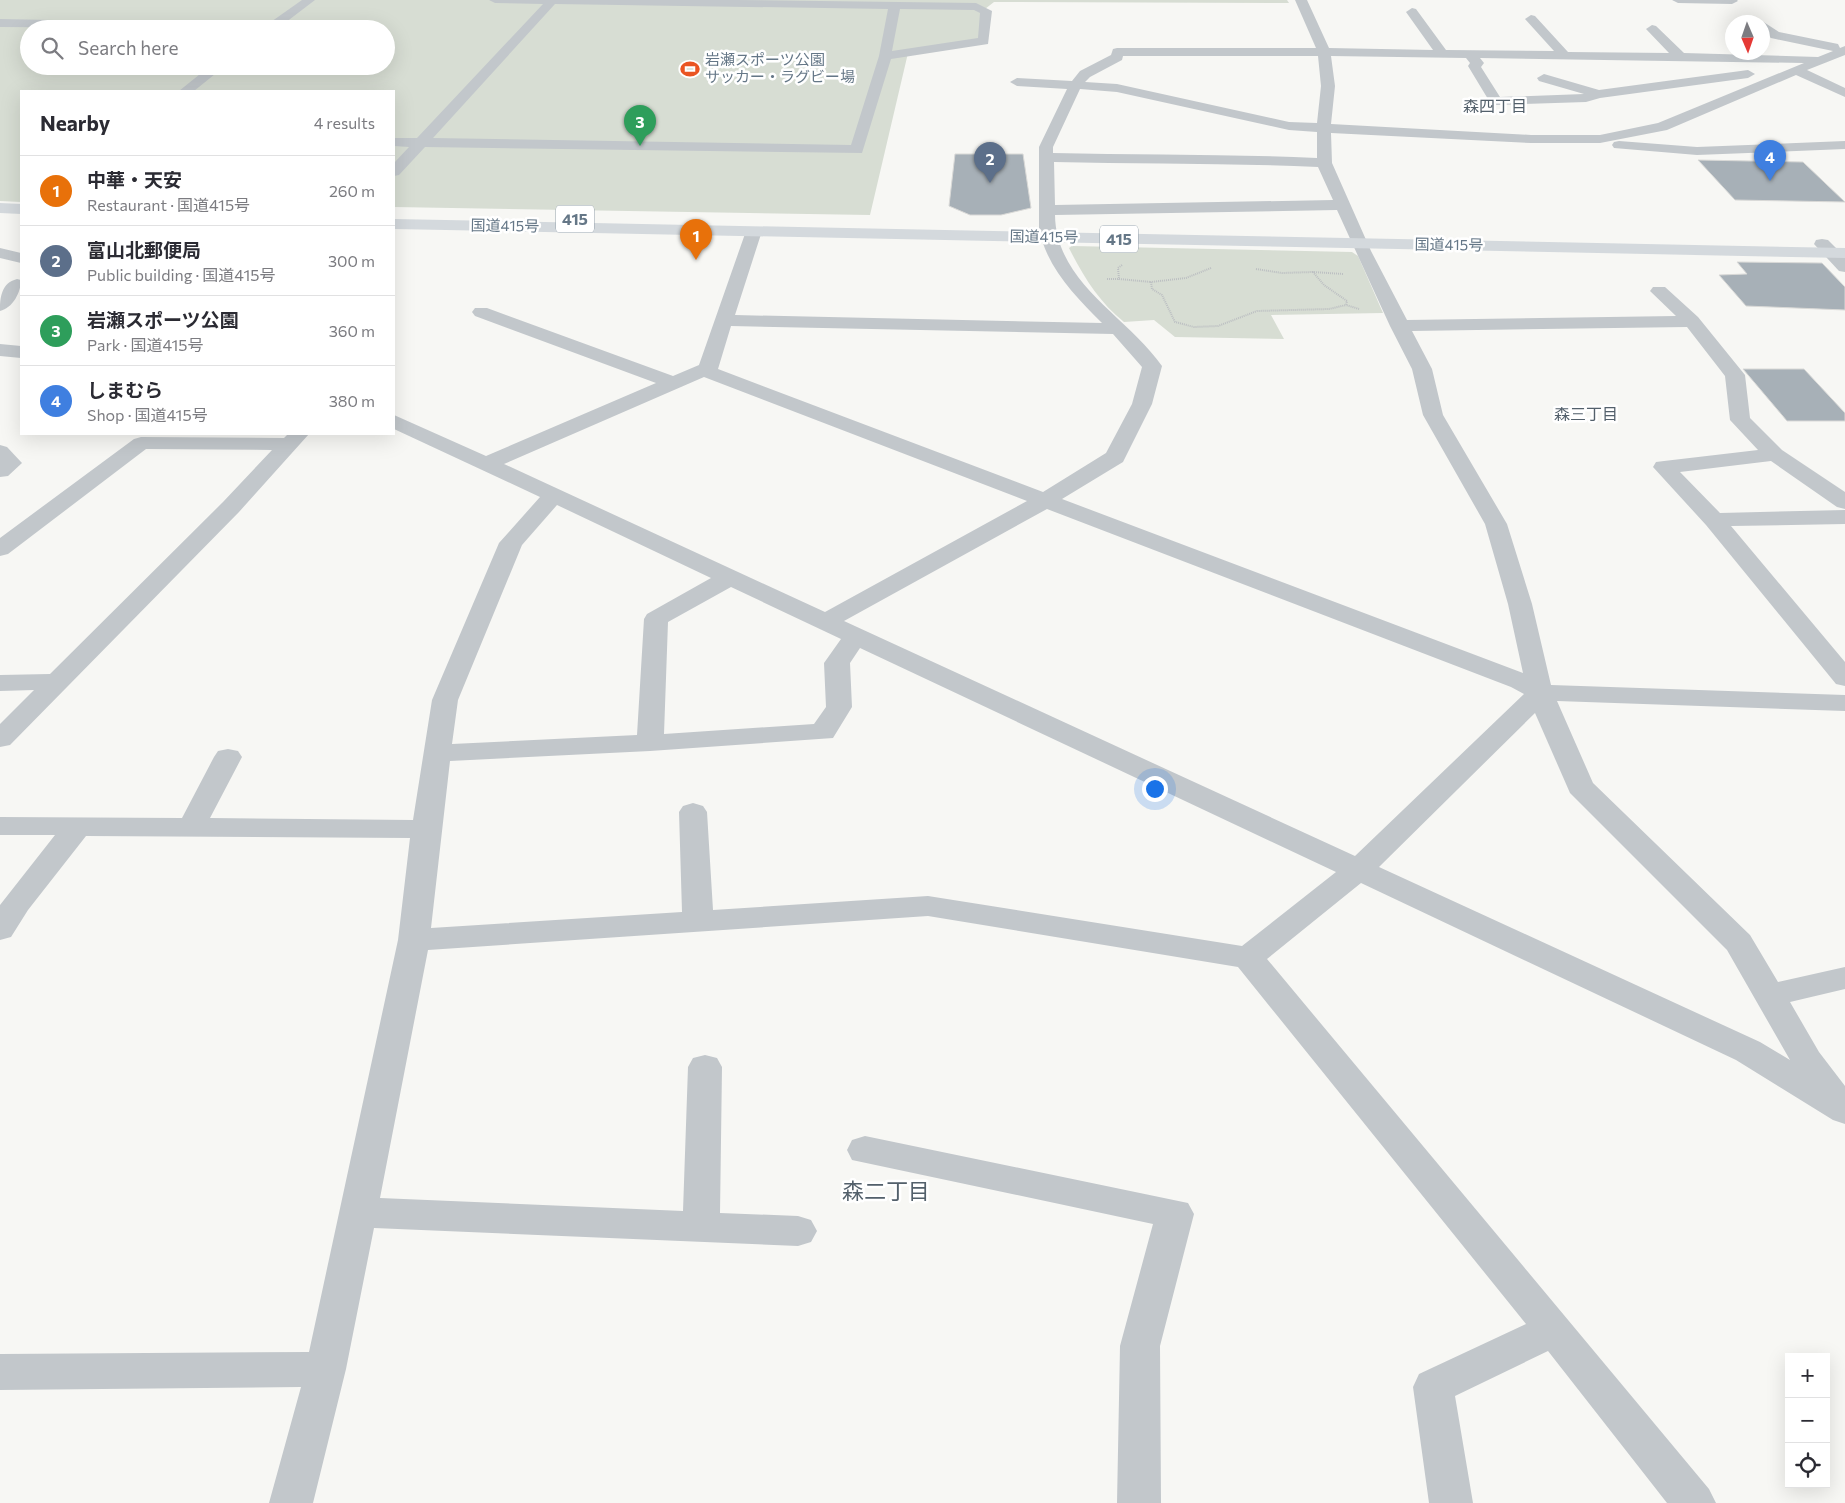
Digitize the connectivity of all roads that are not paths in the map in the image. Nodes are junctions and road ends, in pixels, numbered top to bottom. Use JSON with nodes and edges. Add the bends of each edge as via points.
{"nodes":[{"id":1,"x":309,"y":0,"type":"edge"},
{"id":2,"x":496,"y":0,"type":"edge"},
{"id":3,"x":1301,"y":0,"type":"edge"},
{"id":4,"x":1678,"y":0,"type":"edge"},
{"id":5,"x":552,"y":1,"type":"edge"},
{"id":6,"x":1734,"y":2,"type":"edge"},
{"id":7,"x":895,"y":6,"type":"junction"},
{"id":8,"x":1412,"y":12,"type":"dead end"},
{"id":9,"x":1531,"y":19,"type":"dead end"},
{"id":10,"x":281,"y":20,"type":"edge"},
{"id":11,"x":0,"y":23,"type":"edge"},
{"id":12,"x":20,"y":23,"type":"edge"},
{"id":13,"x":1652,"y":29,"type":"dead end"},
{"id":14,"x":1770,"y":31,"type":"edge"},
{"id":15,"x":1845,"y":50,"type":"edge"},
{"id":16,"x":1324,"y":52,"type":"junction"},
{"id":17,"x":1443,"y":54,"type":"junction"},
{"id":18,"x":1470,"y":55,"type":"junction"},
{"id":19,"x":885,"y":56,"type":"junction"},
{"id":20,"x":1566,"y":56,"type":"junction"},
{"id":21,"x":1681,"y":58,"type":"junction"},
{"id":22,"x":1822,"y":58,"type":"junction"},
{"id":23,"x":1798,"y":71,"type":"junction"},
{"id":24,"x":207,"y":75,"type":"edge"},
{"id":25,"x":1782,"y":77,"type":"junction"},
{"id":26,"x":1544,"y":78,"type":"dead end"},
{"id":27,"x":1017,"y":82,"type":"dead end"},
{"id":28,"x":1075,"y":85,"type":"junction"},
{"id":29,"x":187,"y":90,"type":"edge"},
{"id":30,"x":1845,"y":93,"type":"edge"},
{"id":31,"x":1598,"y":94,"type":"junction"},
{"id":32,"x":1324,"y":128,"type":"junction"},
{"id":33,"x":1580,"y":140,"type":"junction"},
{"id":34,"x":395,"y":142,"type":"edge"},
{"id":35,"x":420,"y":142,"type":"junction"},
{"id":36,"x":1845,"y":145,"type":"edge"},
{"id":37,"x":1046,"y":158,"type":"junction"},
{"id":38,"x":1324,"y":163,"type":"junction"},
{"id":39,"x":395,"y":171,"type":"edge"},
{"id":40,"x":1342,"y":205,"type":"junction"},
{"id":41,"x":0,"y":208,"type":"edge"},
{"id":42,"x":20,"y":209,"type":"edge"},
{"id":43,"x":395,"y":215,"type":"edge"},
{"id":44,"x":0,"y":218,"type":"edge"},
{"id":45,"x":20,"y":218,"type":"edge"},
{"id":46,"x":395,"y":224,"type":"edge"},
{"id":47,"x":1048,"y":225,"type":"junction"},
{"id":48,"x":754,"y":231,"type":"junction"},
{"id":49,"x":1358,"y":239,"type":"junction"},
{"id":50,"x":1836,"y":249,"type":"edge"},
{"id":51,"x":0,"y":253,"type":"edge"},
{"id":52,"x":20,"y":258,"type":"edge"},
{"id":53,"x":1845,"y":267,"type":"edge"},
{"id":54,"x":13,"y":283,"type":"edge"},
{"id":55,"x":1659,"y":291,"type":"dead end"},
{"id":56,"x":0,"y":306,"type":"edge"},
{"id":57,"x":480,"y":312,"type":"dead end"},
{"id":58,"x":1395,"y":319,"type":"junction"},
{"id":59,"x":724,"y":320,"type":"junction"},
{"id":60,"x":1692,"y":321,"type":"junction"},
{"id":61,"x":1118,"y":329,"type":"junction"},
{"id":62,"x":0,"y":350,"type":"edge"},
{"id":63,"x":20,"y":352,"type":"edge"},
{"id":64,"x":708,"y":368,"type":"junction"},
{"id":65,"x":673,"y":383,"type":"junction"},
{"id":66,"x":395,"y":421,"type":"edge"},
{"id":67,"x":294,"y":439,"type":"edge"},
{"id":68,"x":0,"y":451,"type":"edge"},
{"id":69,"x":1776,"y":454,"type":"junction"},
{"id":70,"x":488,"y":463,"type":"junction"},
{"id":71,"x":0,"y":471,"type":"edge"},
{"id":72,"x":552,"y":496,"type":"junction"},
{"id":73,"x":1044,"y":501,"type":"junction"},
{"id":74,"x":1845,"y":502,"type":"edge"},
{"id":75,"x":1845,"y":517,"type":"edge"},
{"id":76,"x":1714,"y":520,"type":"junction"},
{"id":77,"x":0,"y":549,"type":"edge"},
{"id":78,"x":729,"y":578,"type":"junction"},
{"id":79,"x":824,"y":622,"type":"junction"},
{"id":80,"x":855,"y":636,"type":"junction"},
{"id":81,"x":1845,"y":678,"type":"edge"},
{"id":82,"x":56,"y":682,"type":"junction"},
{"id":83,"x":0,"y":684,"type":"edge"},
{"id":84,"x":1540,"y":693,"type":"junction"},
{"id":85,"x":1845,"y":703,"type":"edge"},
{"id":86,"x":0,"y":739,"type":"edge"},
{"id":87,"x":650,"y":743,"type":"junction"},
{"id":88,"x":438,"y":753,"type":"junction"},
{"id":89,"x":228,"y":757,"type":"dead end"},
{"id":90,"x":693,"y":812,"type":"dead end"},
{"id":91,"x":79,"y":825,"type":"junction"},
{"id":92,"x":0,"y":826,"type":"edge"},
{"id":93,"x":192,"y":826,"type":"junction"},
{"id":94,"x":426,"y":829,"type":"junction"},
{"id":95,"x":1358,"y":870,"type":"junction"},
{"id":96,"x":698,"y":921,"type":"junction"},
{"id":97,"x":0,"y":930,"type":"edge"},
{"id":98,"x":414,"y":940,"type":"junction"},
{"id":99,"x":1248,"y":958,"type":"junction"},
{"id":100,"x":1845,"y":978,"type":"edge"},
{"id":101,"x":1769,"y":996,"type":"junction"},
{"id":102,"x":705,"y":1067,"type":"dead end"},
{"id":103,"x":1845,"y":1111,"type":"edge"},
{"id":104,"x":865,"y":1150,"type":"dead end"},
{"id":105,"x":358,"y":1212,"type":"junction"},
{"id":106,"x":701,"y":1227,"type":"junction"},
{"id":107,"x":798,"y":1231,"type":"dead end"},
{"id":108,"x":1554,"y":1329,"type":"junction"},
{"id":109,"x":326,"y":1369,"type":"junction"},
{"id":110,"x":0,"y":1372,"type":"edge"},
{"id":111,"x":291,"y":1503,"type":"edge"},
{"id":112,"x":1140,"y":1503,"type":"edge"},
{"id":113,"x":1451,"y":1503,"type":"edge"},
{"id":114,"x":1694,"y":1503,"type":"edge"}],
"edges":[{"from":1,"to":10,"type":"street"},
{"from":2,"to":5,"type":"street"},
{"from":3,"to":16,"type":"street"},
{"from":4,"to":6,"type":"street"},
{"from":5,"to":7,"type":"street"},
{"from":5,"to":35,"type":"street"},
{"from":7,"to":19,"type":"street"},
{"from":7,"to":19,"type":"street","via":[[985,9],[984,41]]},
{"from":8,"to":17,"type":"street"},
{"from":9,"to":20,"type":"street"},
{"from":11,"to":12,"type":"street"},
{"from":13,"to":21,"type":"street"},
{"from":14,"to":15,"type":"street","via":[[1775,35]]},
{"from":15,"to":22,"type":"street"},
{"from":16,"to":17,"type":"street"},
{"from":16,"to":28,"type":"street","via":[[1117,52],[1117,57],[1085,74]]},
{"from":16,"to":32,"type":"street","via":[[1328,86]]},
{"from":17,"to":18,"type":"street"},
{"from":18,"to":20,"type":"street"},
{"from":18,"to":31,"type":"street","via":[[1478,63],[1474,66],[1496,101],[1586,98]]},
{"from":19,"to":35,"type":"street","via":[[857,150]]},
{"from":20,"to":21,"type":"street"},
{"from":21,"to":22,"type":"street"},
{"from":22,"to":23,"type":"street"},
{"from":23,"to":25,"type":"street"},
{"from":23,"to":30,"type":"street"},
{"from":24,"to":29,"type":"street"},
{"from":25,"to":31,"type":"street","via":[[1741,73]]},
{"from":25,"to":33,"type":"street","via":[[1662,127],[1629,135]]},
{"from":26,"to":31,"type":"street"},
{"from":27,"to":28,"type":"street"},
{"from":28,"to":32,"type":"street","via":[[1118,88],[1280,124]]},
{"from":28,"to":37,"type":"street","via":[[1046,147]]},
{"from":32,"to":33,"type":"street"},
{"from":32,"to":38,"type":"street"},
{"from":33,"to":36,"type":"street","via":[[1697,151]]},
{"from":34,"to":35,"type":"street"},
{"from":35,"to":39,"type":"street"},
{"from":37,"to":38,"type":"street","via":[[1244,159]]},
{"from":37,"to":47,"type":"street"},
{"from":38,"to":40,"type":"street"},
{"from":40,"to":47,"type":"street"},
{"from":40,"to":49,"type":"street"},
{"from":41,"to":42,"type":"highway"},
{"from":43,"to":47,"type":"highway","name":"国道415号","number":"415"},
{"from":44,"to":45,"type":"highway"},
{"from":46,"to":48,"type":"highway","name":"国道415号","number":"415"},
{"from":47,"to":48,"type":"highway","name":"国道415号","number":"415"},
{"from":47,"to":49,"type":"highway","name":"国道415号","number":"415"},
{"from":47,"to":61,"type":"street","via":[[1072,283]]},
{"from":48,"to":59,"type":"street"},
{"from":49,"to":50,"type":"highway","name":"国道415号","number":"415"},
{"from":49,"to":58,"type":"street"},
{"from":50,"to":53,"type":"street"},
{"from":51,"to":52,"type":"street"},
{"from":54,"to":56,"type":"street"},
{"from":55,"to":60,"type":"street"},
{"from":57,"to":65,"type":"street"},
{"from":58,"to":60,"type":"street"},
{"from":58,"to":84,"type":"street","via":[[1422,370],[1433,415],[1496,524],[1520,604]]},
{"from":59,"to":61,"type":"street"},
{"from":59,"to":64,"type":"street"},
{"from":60,"to":69,"type":"street","via":[[1735,376],[1740,420]]},
{"from":61,"to":73,"type":"street","via":[[1152,366],[1142,404],[1115,457]]},
{"from":62,"to":63,"type":"street"},
{"from":64,"to":65,"type":"street"},
{"from":64,"to":73,"type":"street","via":[[711,373]]},
{"from":65,"to":70,"type":"street"},
{"from":66,"to":70,"type":"street"},
{"from":67,"to":77,"type":"street","via":[[141,443]]},
{"from":67,"to":82,"type":"street","via":[[231,507]]},
{"from":68,"to":71,"type":"street","via":[[11,463]]},
{"from":69,"to":74,"type":"street"},
{"from":69,"to":76,"type":"street","via":[[1664,467]]},
{"from":70,"to":72,"type":"street"},
{"from":72,"to":78,"type":"street"},
{"from":72,"to":88,"type":"street","via":[[511,543],[445,700]]},
{"from":73,"to":79,"type":"street"},
{"from":73,"to":84,"type":"street","via":[[1520,681]]},
{"from":75,"to":76,"type":"street"},
{"from":76,"to":81,"type":"street"},
{"from":78,"to":79,"type":"street"},
{"from":78,"to":87,"type":"street","via":[[656,619]]},
{"from":79,"to":80,"type":"street"},
{"from":80,"to":87,"type":"street","via":[[837,663],[839,707],[823,732]]},
{"from":80,"to":95,"type":"street"},
{"from":82,"to":83,"type":"street"},
{"from":82,"to":86,"type":"street"},
{"from":84,"to":85,"type":"street"},
{"from":84,"to":95,"type":"street"},
{"from":84,"to":101,"type":"street","via":[[1580,787],[1738,943]]},
{"from":87,"to":88,"type":"street"},
{"from":88,"to":94,"type":"street"},
{"from":89,"to":93,"type":"street"},
{"from":90,"to":96,"type":"street"},
{"from":91,"to":92,"type":"street"},
{"from":91,"to":93,"type":"street"},
{"from":91,"to":97,"type":"street","via":[[16,904]]},
{"from":93,"to":94,"type":"street"},
{"from":94,"to":98,"type":"street"},
{"from":95,"to":99,"type":"street"},
{"from":95,"to":103,"type":"street","via":[[1748,1051]]},
{"from":96,"to":98,"type":"street"},
{"from":96,"to":99,"type":"street","via":[[928,906]]},
{"from":98,"to":105,"type":"street"},
{"from":99,"to":108,"type":"street"},
{"from":100,"to":101,"type":"street"},
{"from":101,"to":103,"type":"street","via":[[1807,1061]]},
{"from":102,"to":106,"type":"street"},
{"from":104,"to":112,"type":"street","via":[[1175,1214],[1140,1346]]},
{"from":105,"to":106,"type":"street"},
{"from":105,"to":109,"type":"street"},
{"from":106,"to":107,"type":"street"},
{"from":108,"to":113,"type":"street","via":[[1433,1387]]},
{"from":108,"to":114,"type":"street"},
{"from":109,"to":110,"type":"street"},
{"from":109,"to":111,"type":"street"}]}
